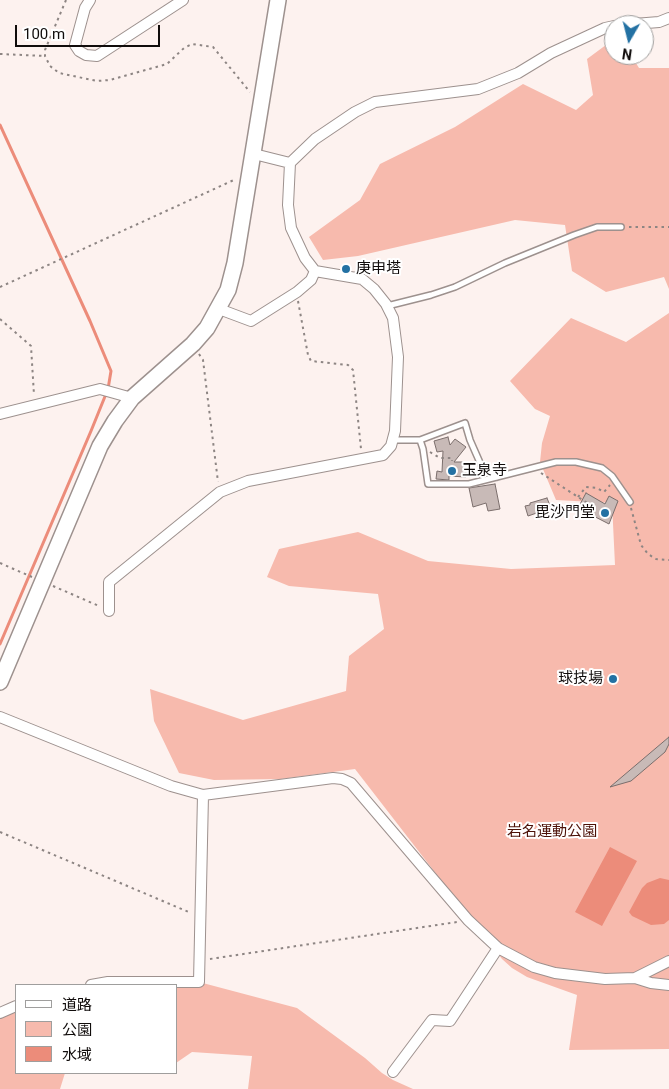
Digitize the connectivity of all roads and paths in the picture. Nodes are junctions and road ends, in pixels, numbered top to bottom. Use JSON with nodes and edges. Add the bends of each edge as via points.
{"nodes":[{"id":1,"x":66,"y":0,"type":"edge"},
{"id":2,"x":90,"y":0,"type":"edge"},
{"id":3,"x":183,"y":0,"type":"edge"},
{"id":4,"x":278,"y":0,"type":"edge"},
{"id":5,"x":669,"y":18,"type":"edge"},
{"id":6,"x":654,"y":22,"type":"edge"},
{"id":7,"x":604,"y":28,"type":"edge"},
{"id":8,"x":0,"y":54,"type":"edge"},
{"id":9,"x":45,"y":56,"type":"junction"},
{"id":10,"x":261,"y":105,"type":"junction"},
{"id":11,"x":254,"y":154,"type":"junction"},
{"id":12,"x":290,"y":163,"type":"junction"},
{"id":13,"x":250,"y":180,"type":"junction"},
{"id":14,"x":621,"y":227,"type":"joint"},
{"id":15,"x":669,"y":227,"type":"edge"},
{"id":16,"x":315,"y":271,"type":"junction"},
{"id":17,"x":0,"y":287,"type":"edge"},
{"id":18,"x":297,"y":292,"type":"junction"},
{"id":19,"x":387,"y":306,"type":"junction"},
{"id":20,"x":219,"y":309,"type":"junction"},
{"id":21,"x":0,"y":318,"type":"edge"},
{"id":22,"x":193,"y":344,"type":"junction"},
{"id":23,"x":132,"y":398,"type":"junction"},
{"id":24,"x":34,"y":406,"type":"junction"},
{"id":25,"x":0,"y":414,"type":"edge"},
{"id":26,"x":393,"y":440,"type":"junction"},
{"id":27,"x":420,"y":440,"type":"junction"},
{"id":28,"x":423,"y":449,"type":"junction"},
{"id":29,"x":362,"y":459,"type":"junction"},
{"id":30,"x":452,"y":461,"type":"dead end"},
{"id":31,"x":497,"y":477,"type":"junction"},
{"id":32,"x":553,"y":480,"type":"dead end"},
{"id":33,"x":615,"y":480,"type":"junction"},
{"id":34,"x":220,"y":492,"type":"junction"},
{"id":35,"x":578,"y":498,"type":"junction"},
{"id":36,"x":630,"y":502,"type":"joint"},
{"id":37,"x":596,"y":508,"type":"dead end"},
{"id":38,"x":669,"y":560,"type":"edge"},
{"id":39,"x":109,"y":611,"type":"dead end"},
{"id":40,"x":0,"y":682,"type":"edge"},
{"id":41,"x":0,"y":717,"type":"edge"},
{"id":42,"x":203,"y":795,"type":"junction"},
{"id":43,"x":0,"y":832,"type":"edge"},
{"id":44,"x":201,"y":918,"type":"junction"},
{"id":45,"x":468,"y":920,"type":"junction"},
{"id":46,"x":498,"y":948,"type":"junction"},
{"id":47,"x":200,"y":961,"type":"junction"},
{"id":48,"x":669,"y":961,"type":"edge"},
{"id":49,"x":635,"y":978,"type":"junction"},
{"id":50,"x":97,"y":984,"type":"edge"},
{"id":51,"x":669,"y":985,"type":"edge"},
{"id":52,"x":15,"y":1006,"type":"edge"},
{"id":53,"x":0,"y":1013,"type":"edge"},
{"id":54,"x":393,"y":1072,"type":"dead end"}],
"edges":[{"from":1,"to":9,"type":"path"},
{"from":2,"to":3,"type":"street","via":[[75,45],[86,55],[97,56]]},
{"from":4,"to":10,"type":"street"},
{"from":5,"to":6,"type":"street"},
{"from":7,"to":12,"type":"street","via":[[550,53],[518,73],[478,89],[375,102],[315,139]]},
{"from":8,"to":9,"type":"path"},
{"from":9,"to":10,"type":"path","via":[[59,73],[97,81],[167,64],[192,44],[213,47]]},
{"from":10,"to":11,"type":"street"},
{"from":11,"to":12,"type":"street"},
{"from":11,"to":13,"type":"street"},
{"from":12,"to":16,"type":"street","via":[[288,205],[291,228]]},
{"from":13,"to":17,"type":"path","via":[[237,179]]},
{"from":13,"to":20,"type":"street","via":[[235,263]]},
{"from":14,"to":15,"type":"path"},
{"from":14,"to":19,"type":"lane","via":[[598,227],[574,235],[455,287]]},
{"from":16,"to":18,"type":"street","via":[[311,280]]},
{"from":16,"to":19,"type":"street","via":[[362,279]]},
{"from":18,"to":20,"type":"street","via":[[251,321]]},
{"from":18,"to":29,"type":"path","via":[[311,361],[348,366],[353,370]]},
{"from":19,"to":26,"type":"street","via":[[393,318],[398,357]]},
{"from":20,"to":22,"type":"street"},
{"from":21,"to":24,"type":"path","via":[[31,346]]},
{"from":22,"to":23,"type":"street"},
{"from":22,"to":34,"type":"path","via":[[203,360]]},
{"from":23,"to":24,"type":"street","via":[[100,389]]},
{"from":23,"to":40,"type":"street","via":[[100,446]]},
{"from":24,"to":25,"type":"street"},
{"from":26,"to":27,"type":"lane"},
{"from":26,"to":29,"type":"street","via":[[383,456]]},
{"from":27,"to":28,"type":"lane"},
{"from":27,"to":31,"type":"lane","via":[[464,423],[481,465]]},
{"from":28,"to":30,"type":"path","via":[[440,458],[452,458]]},
{"from":28,"to":31,"type":"lane","via":[[428,484],[469,484]]},
{"from":29,"to":34,"type":"street","via":[[248,481]]},
{"from":31,"to":33,"type":"lane","via":[[556,462],[576,462],[602,468]]},
{"from":32,"to":35,"type":"path"},
{"from":33,"to":35,"type":"path","via":[[604,492],[586,487]]},
{"from":33,"to":36,"type":"lane"},
{"from":34,"to":39,"type":"street","via":[[109,582]]},
{"from":35,"to":37,"type":"path"},
{"from":36,"to":38,"type":"path","via":[[641,545],[656,559]]},
{"from":41,"to":42,"type":"street","via":[[171,786]]},
{"from":42,"to":44,"type":"street"},
{"from":42,"to":45,"type":"street","via":[[333,778],[351,783]]},
{"from":43,"to":44,"type":"path"},
{"from":44,"to":47,"type":"street"},
{"from":45,"to":46,"type":"street"},
{"from":45,"to":47,"type":"path"},
{"from":46,"to":49,"type":"street","via":[[534,967],[556,973],[605,979]]},
{"from":46,"to":54,"type":"street","via":[[450,1021],[432,1020]]},
{"from":47,"to":50,"type":"street","via":[[199,982]]},
{"from":48,"to":49,"type":"street"},
{"from":49,"to":51,"type":"street"},
{"from":52,"to":53,"type":"street"}]}
